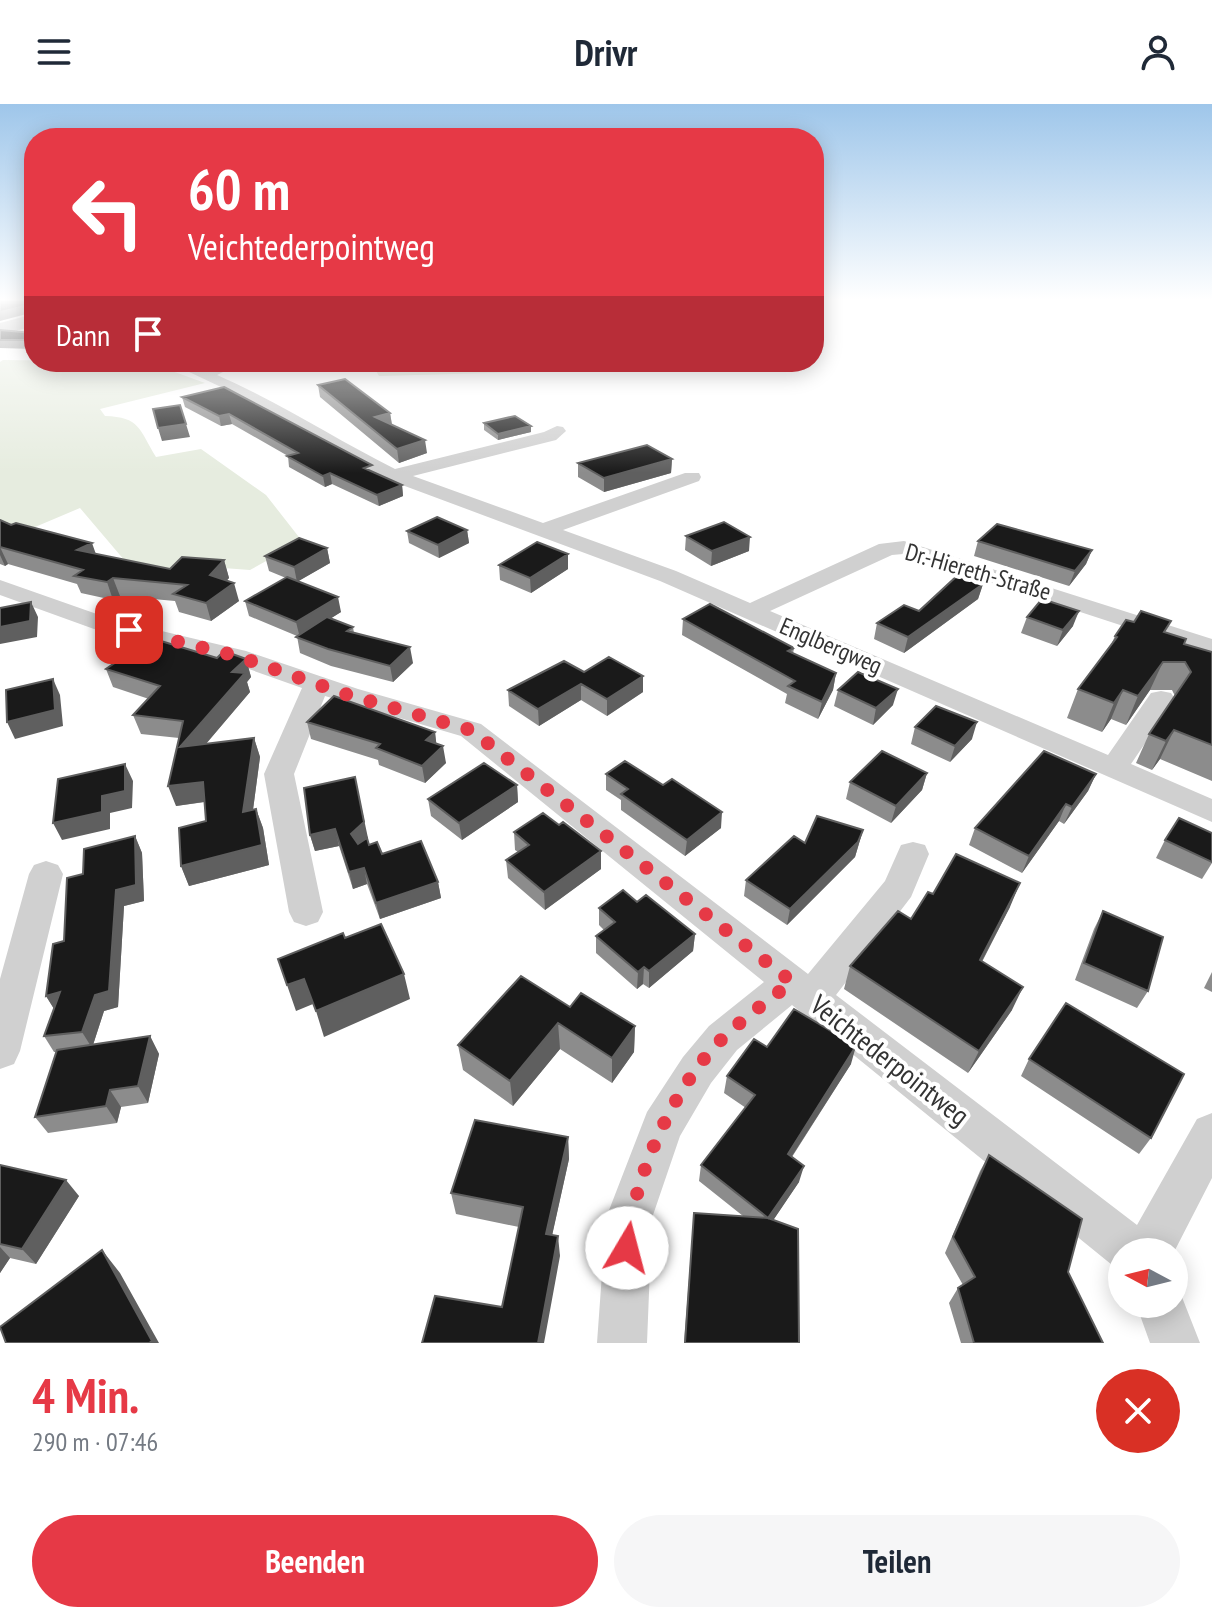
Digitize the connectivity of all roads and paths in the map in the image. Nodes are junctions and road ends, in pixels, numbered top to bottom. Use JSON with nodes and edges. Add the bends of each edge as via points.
{"nodes":[{"id":1,"x":201,"y":372,"type":"edge"},
{"id":2,"x":211,"y":372,"type":"edge"},
{"id":3,"x":206,"y":374,"type":"junction"},
{"id":4,"x":557,"y":431,"type":"dead end"},
{"id":5,"x":393,"y":475,"type":"junction"},
{"id":6,"x":692,"y":477,"type":"dead end"},
{"id":7,"x":546,"y":529,"type":"junction"},
{"id":8,"x":0,"y":587,"type":"edge"},
{"id":9,"x":749,"y":612,"type":"junction"},
{"id":10,"x":1212,"y":647,"type":"edge"},
{"id":11,"x":317,"y":684,"type":"junction"},
{"id":12,"x":1161,"y":699,"type":"dead end"},
{"id":13,"x":1114,"y":768,"type":"junction"},
{"id":14,"x":1212,"y":811,"type":"edge"},
{"id":15,"x":913,"y":854,"type":"dead end"},
{"id":16,"x":46,"y":874,"type":"dead end"},
{"id":17,"x":306,"y":912,"type":"dead end"},
{"id":18,"x":802,"y":990,"type":"junction"},
{"id":19,"x":0,"y":1051,"type":"edge"},
{"id":20,"x":1212,"y":1134,"type":"edge"},
{"id":21,"x":1116,"y":1238,"type":"edge"},
{"id":22,"x":1156,"y":1238,"type":"edge"},
{"id":23,"x":1166,"y":1318,"type":"edge"},
{"id":24,"x":622,"y":1343,"type":"edge"},
{"id":25,"x":1175,"y":1343,"type":"edge"}],
"edges":[{"from":1,"to":3,"type":"street","name":"Englbergweg"},
{"from":2,"to":3,"type":"street"},
{"from":3,"to":5,"type":"street","name":"Englbergweg"},
{"from":4,"to":5,"type":"street"},
{"from":5,"to":7,"type":"street","name":"Englbergweg"},
{"from":6,"to":7,"type":"street"},
{"from":7,"to":9,"type":"street","name":"Englbergweg"},
{"from":8,"to":11,"type":"street","name":"Veichtederpointweg","via":[[103,624],[237,656]]},
{"from":9,"to":10,"type":"street","name":"Dr.-Hiereth-Straße","via":[[887,549],[904,547]]},
{"from":9,"to":13,"type":"street","name":"Englbergweg"},
{"from":11,"to":17,"type":"street","via":[[279,774]]},
{"from":11,"to":18,"type":"street","name":"Veichtederpointweg","via":[[471,730]]},
{"from":12,"to":13,"type":"street"},
{"from":13,"to":14,"type":"street","name":"Englbergweg"},
{"from":15,"to":18,"type":"street","via":[[899,888]]},
{"from":16,"to":19,"type":"street"},
{"from":18,"to":21,"type":"street","name":"Veichtederpointweg"},
{"from":18,"to":24,"type":"street","via":[[723,1038],[662,1127],[629,1218]]},
{"from":20,"to":22,"type":"street"},
{"from":23,"to":25,"type":"street"}]}
